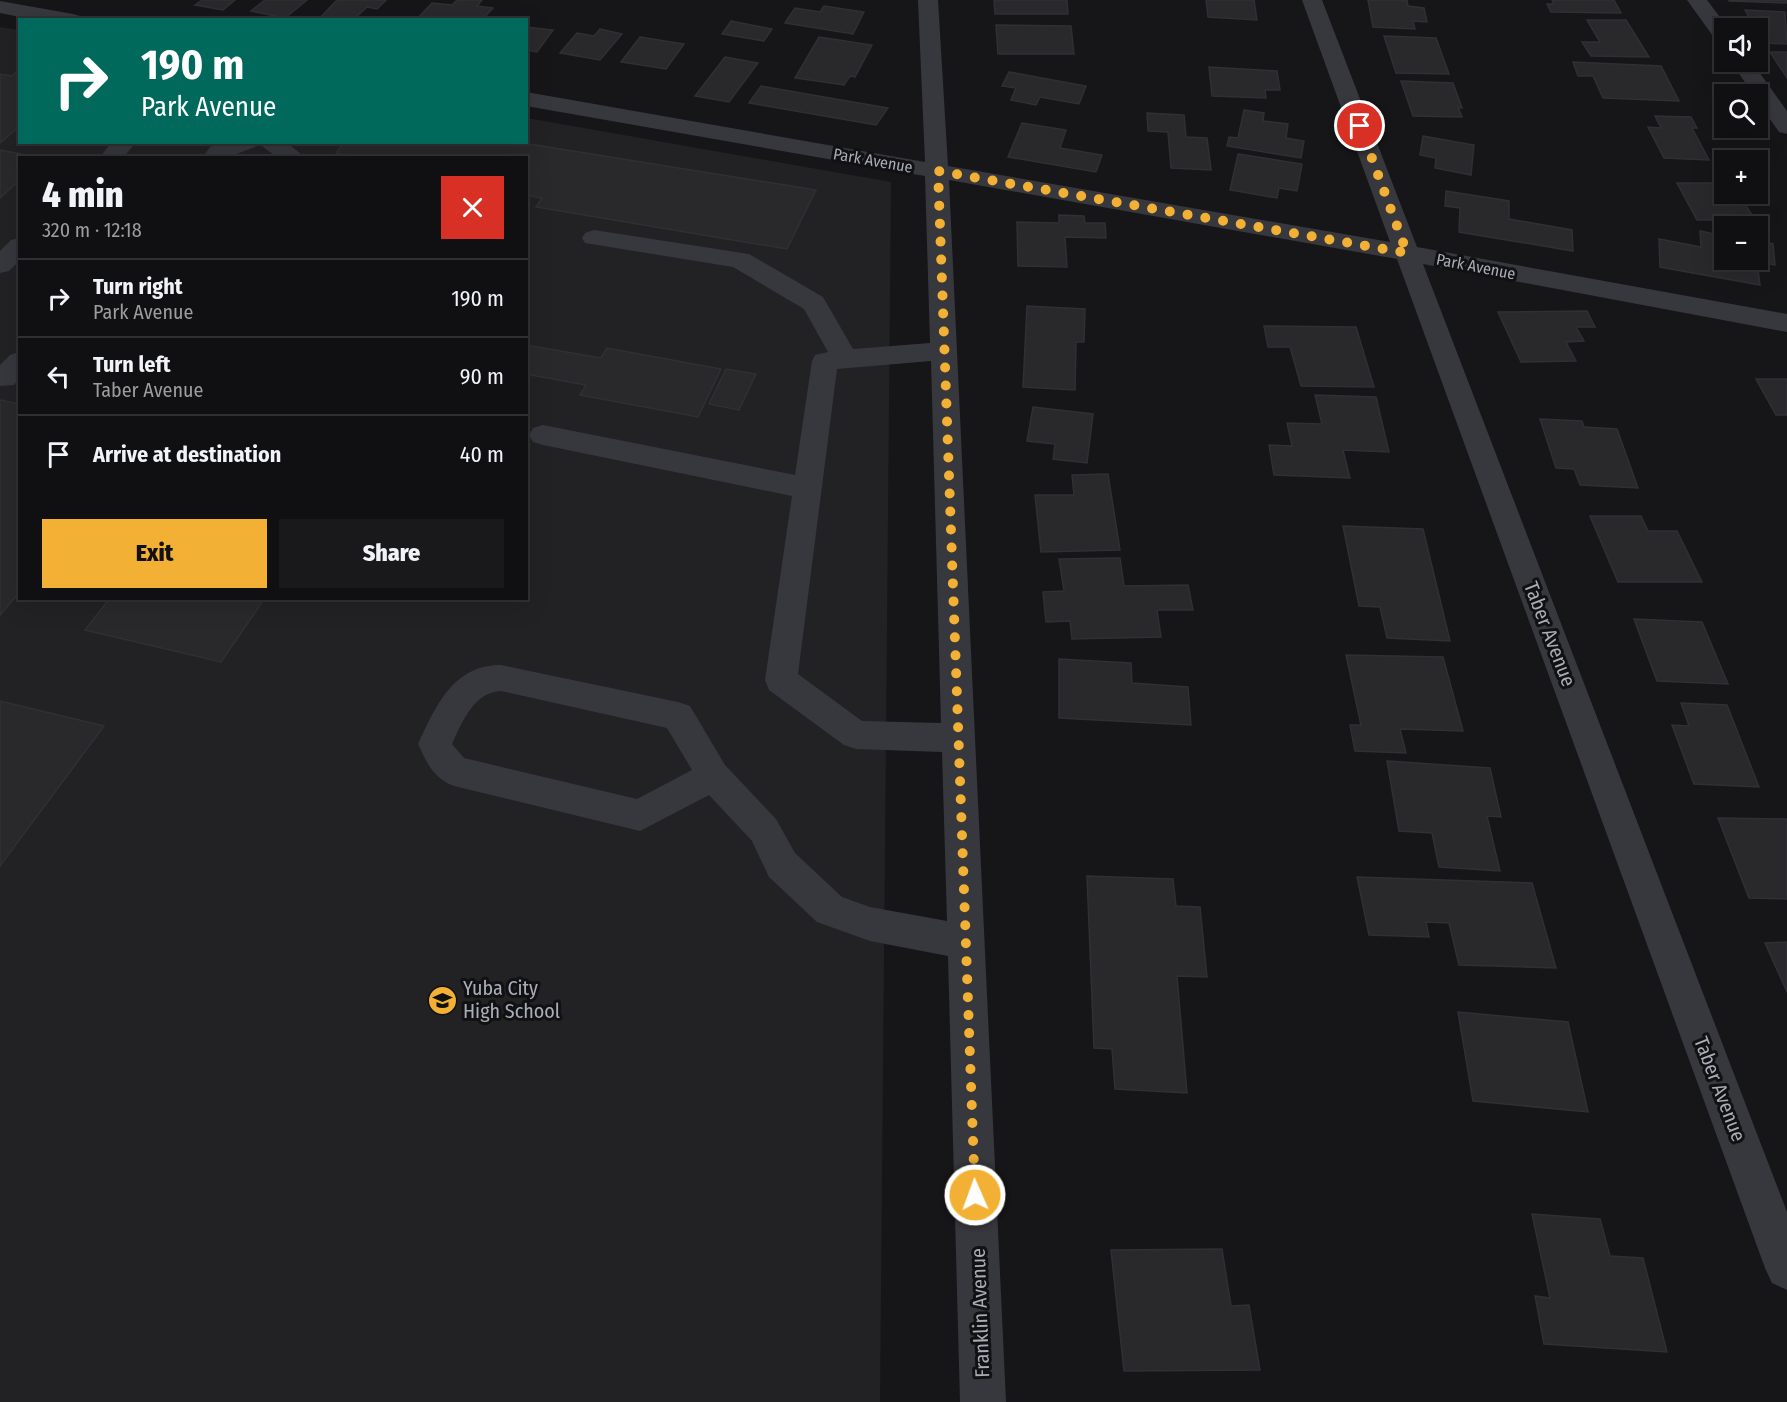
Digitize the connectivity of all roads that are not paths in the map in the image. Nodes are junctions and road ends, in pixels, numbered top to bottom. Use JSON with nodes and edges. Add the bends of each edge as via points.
{"nodes":[{"id":1,"x":928,"y":0,"type":"edge"},
{"id":2,"x":1312,"y":0,"type":"edge"},
{"id":3,"x":1697,"y":0,"type":"edge"},
{"id":4,"x":0,"y":7,"type":"edge"},
{"id":5,"x":62,"y":18,"type":"edge"},
{"id":6,"x":1714,"y":24,"type":"edge"},
{"id":7,"x":1748,"y":72,"type":"edge"},
{"id":8,"x":528,"y":99,"type":"edge"},
{"id":9,"x":1787,"y":127,"type":"edge"},
{"id":10,"x":123,"y":144,"type":"edge"},
{"id":11,"x":241,"y":144,"type":"edge"},
{"id":12,"x":272,"y":144,"type":"edge"},
{"id":13,"x":112,"y":156,"type":"edge"},
{"id":14,"x":215,"y":156,"type":"edge"},
{"id":15,"x":292,"y":156,"type":"edge"},
{"id":16,"x":938,"y":171,"type":"junction"},
{"id":17,"x":594,"y":238,"type":"dead end"},
{"id":18,"x":18,"y":248,"type":"edge"},
{"id":19,"x":1407,"y":253,"type":"junction"},
{"id":20,"x":0,"y":265,"type":"edge"},
{"id":21,"x":1787,"y":323,"type":"edge"},
{"id":22,"x":944,"y":351,"type":"junction"},
{"id":23,"x":845,"y":359,"type":"junction"},
{"id":24,"x":543,"y":435,"type":"dead end"},
{"id":25,"x":808,"y":488,"type":"junction"},
{"id":26,"x":958,"y":738,"type":"junction"},
{"id":27,"x":713,"y":776,"type":"junction"},
{"id":28,"x":966,"y":942,"type":"junction"},
{"id":29,"x":1787,"y":1268,"type":"edge"},
{"id":30,"x":983,"y":1402,"type":"edge"}],
"edges":[{"from":1,"to":16,"type":"street","name":"Franklin Avenue"},
{"from":2,"to":19,"type":"street","name":"Taber Avenue"},
{"from":3,"to":6,"type":"street"},
{"from":4,"to":5,"type":"street"},
{"from":7,"to":9,"type":"street"},
{"from":8,"to":16,"type":"street","name":"Park Avenue"},
{"from":10,"to":13,"type":"street"},
{"from":11,"to":14,"type":"street"},
{"from":12,"to":15,"type":"street"},
{"from":16,"to":19,"type":"street","name":"Park Avenue"},
{"from":16,"to":22,"type":"street","name":"Franklin Avenue"},
{"from":17,"to":23,"type":"street","via":[[740,260],[814,303]]},
{"from":18,"to":20,"type":"street"},
{"from":19,"to":21,"type":"street","name":"Park Avenue"},
{"from":19,"to":29,"type":"street","name":"Taber Avenue"},
{"from":22,"to":23,"type":"street"},
{"from":22,"to":26,"type":"street","name":"Franklin Avenue"},
{"from":23,"to":25,"type":"street","via":[[825,361]]},
{"from":24,"to":25,"type":"street"},
{"from":25,"to":26,"type":"street","via":[[781,680],[856,735]]},
{"from":26,"to":28,"type":"street","name":"Franklin Avenue"},
{"from":27,"to":27,"type":"street","via":[[678,716],[501,678],[482,680],[465,694],[449,713],[435,744],[454,771],[640,815]]},
{"from":27,"to":28,"type":"street","via":[[764,830],[782,866],[830,910],[870,924]]},
{"from":28,"to":30,"type":"street","name":"Franklin Avenue"}]}
